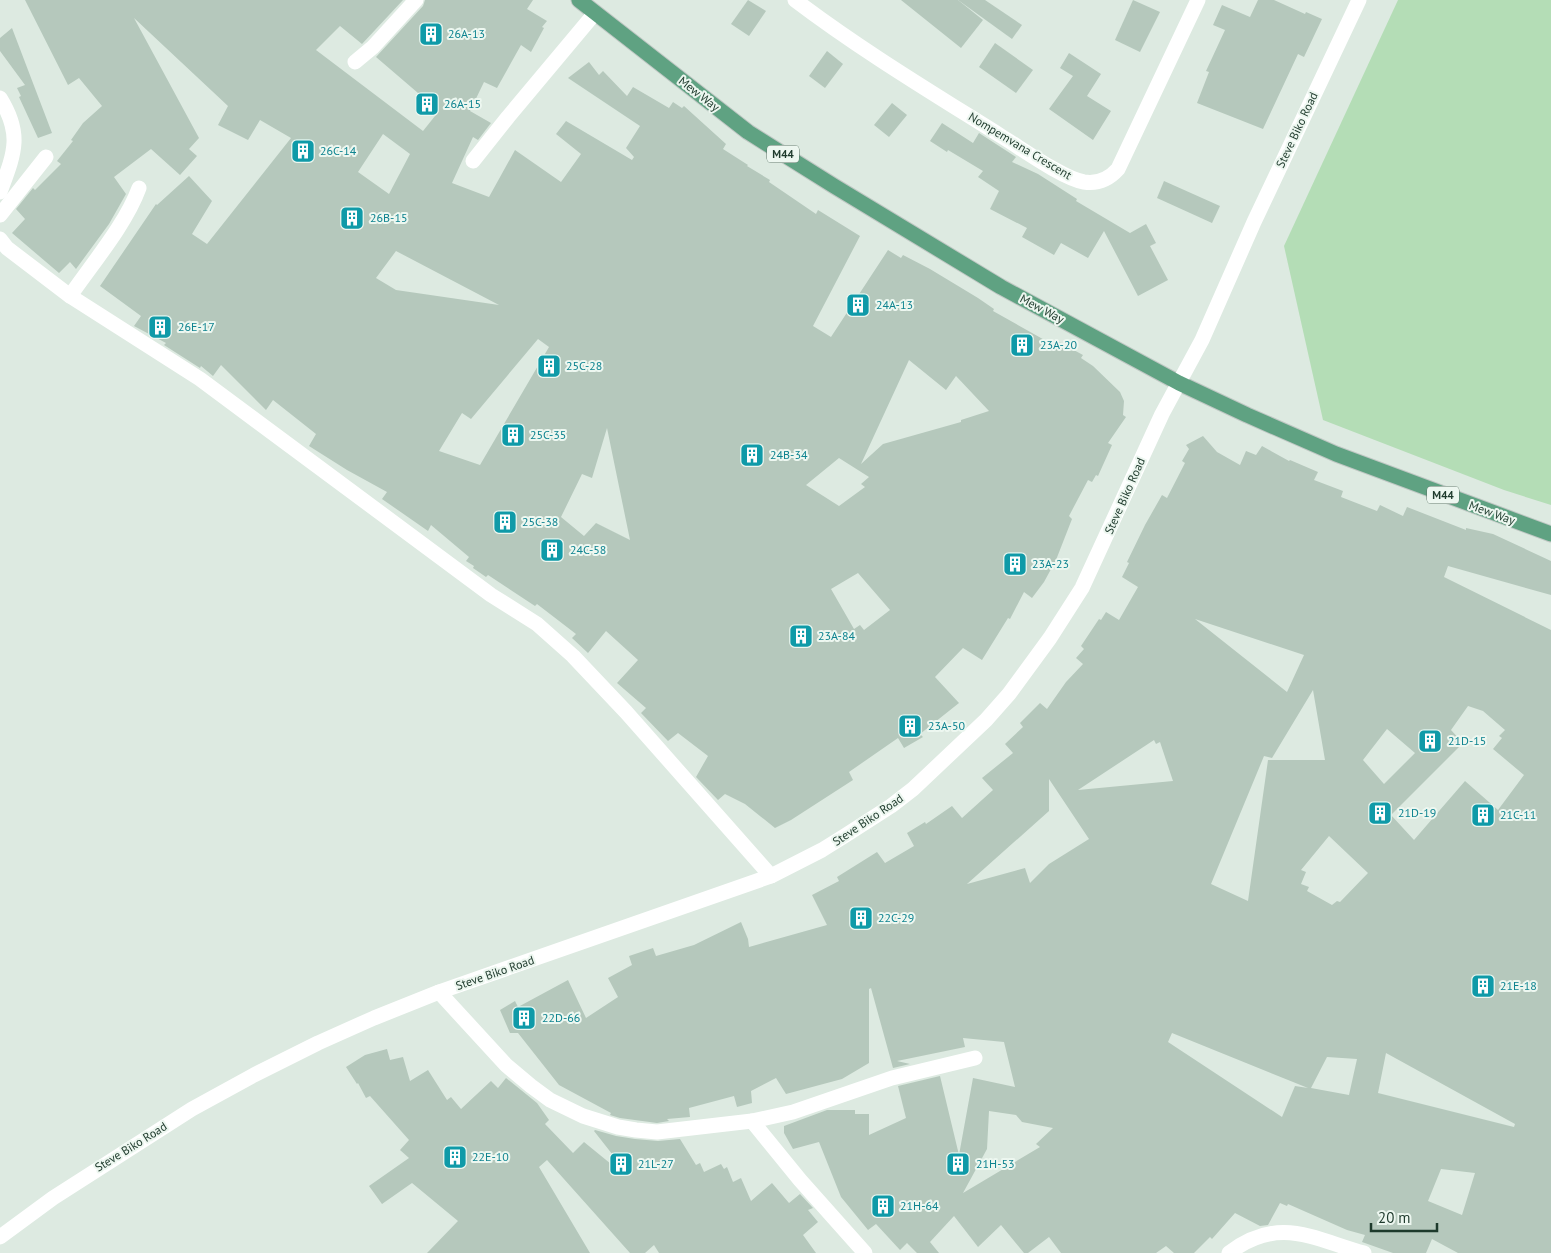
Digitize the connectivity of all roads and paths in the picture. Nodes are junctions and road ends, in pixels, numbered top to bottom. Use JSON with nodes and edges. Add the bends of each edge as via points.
{"nodes":[{"id":1,"x":416,"y":0,"type":"edge"},
{"id":2,"x":580,"y":0,"type":"edge"},
{"id":3,"x":795,"y":0,"type":"edge"},
{"id":4,"x":1198,"y":0,"type":"edge"},
{"id":5,"x":1359,"y":0,"type":"edge"},
{"id":6,"x":595,"y":13,"type":"junction"},
{"id":7,"x":355,"y":62,"type":"dead end"},
{"id":8,"x":0,"y":98,"type":"edge"},
{"id":9,"x":46,"y":157,"type":"dead end"},
{"id":10,"x":473,"y":160,"type":"dead end"},
{"id":11,"x":139,"y":188,"type":"dead end"},
{"id":12,"x":0,"y":192,"type":"edge"},
{"id":13,"x":0,"y":214,"type":"edge"},
{"id":14,"x":0,"y":239,"type":"edge"},
{"id":15,"x":70,"y":296,"type":"junction"},
{"id":16,"x":1178,"y":383,"type":"junction"},
{"id":17,"x":1551,"y":534,"type":"edge"},
{"id":18,"x":771,"y":876,"type":"junction"},
{"id":19,"x":439,"y":992,"type":"junction"},
{"id":20,"x":975,"y":1058,"type":"dead end"},
{"id":21,"x":752,"y":1121,"type":"junction"},
{"id":22,"x":0,"y":1237,"type":"edge"},
{"id":23,"x":865,"y":1253,"type":"edge"},
{"id":24,"x":1229,"y":1253,"type":"edge"},
{"id":25,"x":1364,"y":1253,"type":"edge"}],
"edges":[{"from":1,"to":7,"type":"street"},
{"from":2,"to":6,"type":"main road","name":"Mew Way","number":"M44"},
{"from":3,"to":4,"type":"street","name":"Nompemvana Crescent","via":[[890,66],[1033,156],[1071,177],[1092,182],[1107,178],[1118,169]]},
{"from":5,"to":16,"type":"street","name":"Steve Biko Road","via":[[1261,206],[1202,340]]},
{"from":6,"to":10,"type":"street"},
{"from":6,"to":16,"type":"main road","name":"Mew Way","number":"M44","via":[[748,132],[1001,287]]},
{"from":8,"to":12,"type":"street","via":[[9,113],[14,136],[14,150]]},
{"from":9,"to":13,"type":"street"},
{"from":11,"to":15,"type":"street","via":[[126,216]]},
{"from":14,"to":15,"type":"street","via":[[7,248]]},
{"from":15,"to":18,"type":"street","via":[[200,379],[490,595],[537,624],[573,656],[626,712]]},
{"from":16,"to":17,"type":"main road","name":"Mew Way","number":"M44","via":[[1336,454]]},
{"from":16,"to":18,"type":"street","name":"Steve Biko Road","via":[[1082,588],[1009,694],[957,748],[891,806],[822,850]]},
{"from":18,"to":19,"type":"street","name":"Steve Biko Road"},
{"from":19,"to":21,"type":"street","via":[[506,1065],[566,1109],[600,1122],[657,1132]]},
{"from":19,"to":22,"type":"street","name":"Steve Biko Road","via":[[318,1043],[192,1109],[53,1198]]},
{"from":20,"to":21,"type":"street","via":[[892,1078],[793,1112]]},
{"from":21,"to":23,"type":"street"},
{"from":24,"to":25,"type":"street","via":[[1259,1237],[1287,1232],[1302,1233]]}]}
